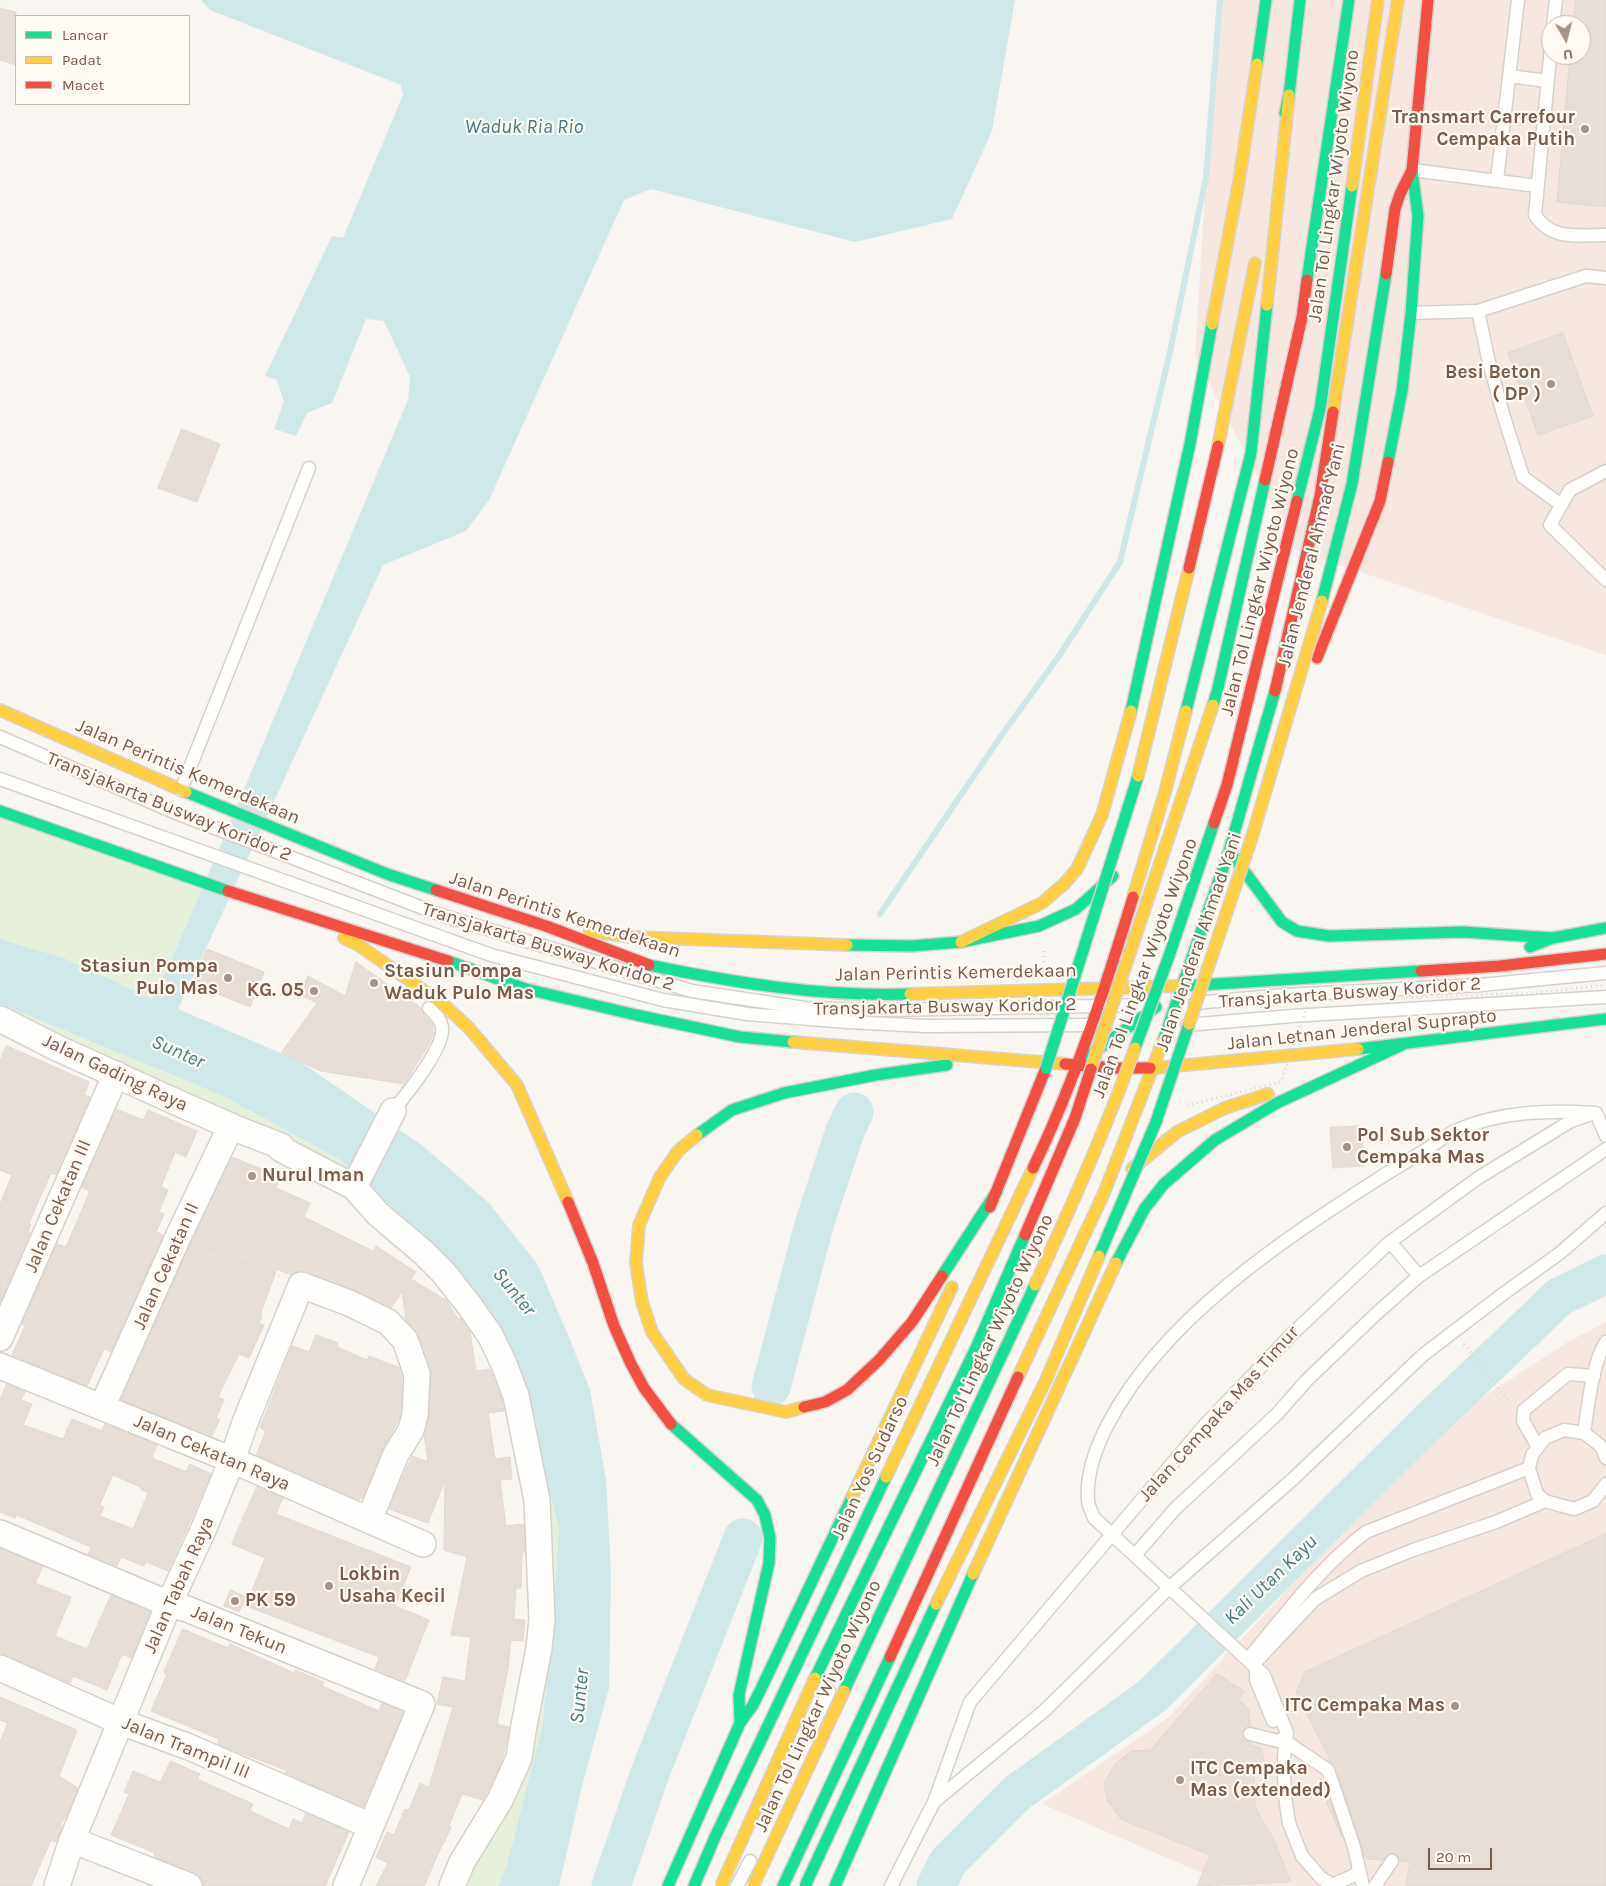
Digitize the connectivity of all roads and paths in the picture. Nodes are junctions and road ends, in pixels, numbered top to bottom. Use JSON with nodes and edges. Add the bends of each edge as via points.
{"nodes":[{"id":1,"x":1266,"y":0,"type":"edge"},
{"id":2,"x":1300,"y":0,"type":"edge"},
{"id":3,"x":1343,"y":0,"type":"edge"},
{"id":4,"x":1349,"y":0,"type":"edge"},
{"id":5,"x":1367,"y":0,"type":"edge"},
{"id":6,"x":1378,"y":0,"type":"edge"},
{"id":7,"x":1398,"y":0,"type":"edge"},
{"id":8,"x":1428,"y":0,"type":"edge"},
{"id":9,"x":1518,"y":0,"type":"edge"},
{"id":10,"x":1556,"y":0,"type":"edge"},
{"id":11,"x":1554,"y":15,"type":"edge"},
{"id":12,"x":1549,"y":65,"type":"edge"},
{"id":13,"x":1509,"y":76,"type":"junction"},
{"id":14,"x":1547,"y":81,"type":"junction"},
{"id":15,"x":1289,"y":94,"type":"junction"},
{"id":16,"x":1412,"y":170,"type":"junction"},
{"id":17,"x":1497,"y":180,"type":"junction"},
{"id":18,"x":1537,"y":186,"type":"junction"},
{"id":19,"x":1264,"y":221,"type":"dead end"},
{"id":20,"x":1606,"y":235,"type":"edge"},
{"id":21,"x":1258,"y":251,"type":"dead end"},
{"id":22,"x":1606,"y":278,"type":"edge"},
{"id":23,"x":1478,"y":310,"type":"junction"},
{"id":24,"x":1411,"y":313,"type":"junction"},
{"id":25,"x":309,"y":468,"type":"dead end"},
{"id":26,"x":1606,"y":472,"type":"edge"},
{"id":27,"x":1560,"y":504,"type":"junction"},
{"id":28,"x":1606,"y":580,"type":"edge"},
{"id":29,"x":1319,"y":651,"type":"junction"},
{"id":30,"x":1272,"y":705,"type":"junction"},
{"id":31,"x":0,"y":710,"type":"edge"},
{"id":32,"x":0,"y":737,"type":"edge"},
{"id":33,"x":1258,"y":755,"type":"junction"},
{"id":34,"x":0,"y":780,"type":"edge"},
{"id":35,"x":181,"y":790,"type":"junction"},
{"id":36,"x":0,"y":811,"type":"edge"},
{"id":37,"x":1152,"y":836,"type":"junction"},
{"id":38,"x":1229,"y":851,"type":"junction"},
{"id":39,"x":292,"y":912,"type":"junction"},
{"id":40,"x":546,"y":926,"type":"junction"},
{"id":41,"x":1039,"y":926,"type":"junction"},
{"id":42,"x":1606,"y":928,"type":"edge"},
{"id":43,"x":1553,"y":938,"type":"junction"},
{"id":44,"x":961,"y":942,"type":"junction"},
{"id":45,"x":1606,"y":954,"type":"edge"},
{"id":46,"x":1500,"y":966,"type":"junction"},
{"id":47,"x":398,"y":972,"type":"junction"},
{"id":48,"x":1606,"y":972,"type":"edge"},
{"id":49,"x":1606,"y":985,"type":"edge"},
{"id":50,"x":1184,"y":986,"type":"junction"},
{"id":51,"x":1147,"y":988,"type":"junction"},
{"id":52,"x":1044,"y":989,"type":"junction"},
{"id":53,"x":1105,"y":989,"type":"junction"},
{"id":54,"x":1124,"y":989,"type":"junction"},
{"id":55,"x":1606,"y":997,"type":"edge"},
{"id":56,"x":1139,"y":1004,"type":"junction"},
{"id":57,"x":1100,"y":1005,"type":"junction"},
{"id":58,"x":1116,"y":1005,"type":"junction"},
{"id":59,"x":1159,"y":1005,"type":"junction"},
{"id":60,"x":1177,"y":1005,"type":"junction"},
{"id":61,"x":1606,"y":1019,"type":"edge"},
{"id":62,"x":1,"y":1021,"type":"edge"},
{"id":63,"x":1574,"y":1024,"type":"junction"},
{"id":64,"x":1092,"y":1025,"type":"junction"},
{"id":65,"x":1108,"y":1025,"type":"junction"},
{"id":66,"x":1169,"y":1026,"type":"junction"},
{"id":67,"x":1131,"y":1027,"type":"junction"},
{"id":68,"x":1606,"y":1029,"type":"edge"},
{"id":69,"x":1402,"y":1045,"type":"junction"},
{"id":70,"x":1098,"y":1050,"type":"junction"},
{"id":71,"x":996,"y":1058,"type":"junction"},
{"id":72,"x":1077,"y":1065,"type":"junction"},
{"id":73,"x":1091,"y":1066,"type":"junction"},
{"id":74,"x":1154,"y":1068,"type":"junction"},
{"id":75,"x":1113,"y":1072,"type":"junction"},
{"id":76,"x":116,"y":1074,"type":"junction"},
{"id":77,"x":1325,"y":1079,"type":"junction"},
{"id":78,"x":1178,"y":1107,"type":"dead end"},
{"id":79,"x":1596,"y":1113,"type":"junction"},
{"id":80,"x":391,"y":1115,"type":"joint"},
{"id":81,"x":1095,"y":1118,"type":"dead end"},
{"id":82,"x":231,"y":1126,"type":"junction"},
{"id":83,"x":1606,"y":1136,"type":"edge"},
{"id":84,"x":1606,"y":1149,"type":"edge"},
{"id":85,"x":356,"y":1183,"type":"junction"},
{"id":86,"x":997,"y":1191,"type":"junction"},
{"id":87,"x":1104,"y":1193,"type":"junction"},
{"id":88,"x":1606,"y":1213,"type":"edge"},
{"id":89,"x":193,"y":1242,"type":"dead end"},
{"id":90,"x":1390,"y":1242,"type":"junction"},
{"id":91,"x":964,"y":1263,"type":"dead end"},
{"id":92,"x":1418,"y":1276,"type":"junction"},
{"id":93,"x":955,"y":1281,"type":"dead end"},
{"id":94,"x":301,"y":1285,"type":"junction"},
{"id":95,"x":0,"y":1338,"type":"edge"},
{"id":96,"x":1606,"y":1342,"type":"edge"},
{"id":97,"x":1466,"y":1346,"type":"dead end"},
{"id":98,"x":0,"y":1366,"type":"edge"},
{"id":99,"x":1594,"y":1376,"type":"junction"},
{"id":100,"x":1504,"y":1396,"type":"dead end"},
{"id":101,"x":102,"y":1406,"type":"junction"},
{"id":102,"x":1584,"y":1433,"type":"junction"},
{"id":103,"x":1538,"y":1446,"type":"junction"},
{"id":104,"x":1606,"y":1458,"type":"edge"},
{"id":105,"x":232,"y":1460,"type":"junction"},
{"id":106,"x":1529,"y":1468,"type":"junction"},
{"id":107,"x":1606,"y":1484,"type":"edge"},
{"id":108,"x":1545,"y":1501,"type":"junction"},
{"id":109,"x":369,"y":1520,"type":"junction"},
{"id":110,"x":0,"y":1533,"type":"edge"},
{"id":111,"x":904,"y":1533,"type":"dead end"},
{"id":112,"x":1112,"y":1534,"type":"junction"},
{"id":113,"x":424,"y":1544,"type":"dead end"},
{"id":114,"x":1135,"y":1555,"type":"junction"},
{"id":115,"x":1169,"y":1588,"type":"junction"},
{"id":116,"x":1305,"y":1590,"type":"junction"},
{"id":117,"x":1315,"y":1599,"type":"junction"},
{"id":118,"x":169,"y":1604,"type":"junction"},
{"id":119,"x":1251,"y":1661,"type":"junction"},
{"id":120,"x":0,"y":1668,"type":"edge"},
{"id":121,"x":836,"y":1677,"type":"dead end"},
{"id":122,"x":121,"y":1722,"type":"junction"},
{"id":123,"x":740,"y":1723,"type":"junction"},
{"id":124,"x":1250,"y":1734,"type":"dead end"},
{"id":125,"x":807,"y":1740,"type":"dead end"},
{"id":126,"x":1286,"y":1743,"type":"junction"},
{"id":127,"x":934,"y":1802,"type":"junction"},
{"id":128,"x":770,"y":1819,"type":"dead end"},
{"id":129,"x":372,"y":1826,"type":"junction"},
{"id":130,"x":740,"y":1832,"type":"junction"},
{"id":131,"x":759,"y":1836,"type":"junction"},
{"id":132,"x":714,"y":1837,"type":"junction"},
{"id":133,"x":72,"y":1840,"type":"junction"},
{"id":134,"x":754,"y":1853,"type":"dead end"},
{"id":135,"x":1392,"y":1861,"type":"dead end"},
{"id":136,"x":791,"y":1868,"type":"junction"},
{"id":137,"x":1359,"y":1868,"type":"junction"},
{"id":138,"x":1334,"y":1885,"type":"edge"},
{"id":139,"x":56,"y":1886,"type":"edge"},
{"id":140,"x":189,"y":1886,"type":"edge"},
{"id":141,"x":346,"y":1886,"type":"edge"},
{"id":142,"x":452,"y":1886,"type":"edge"},
{"id":143,"x":668,"y":1886,"type":"edge"},
{"id":144,"x":694,"y":1886,"type":"edge"},
{"id":145,"x":714,"y":1886,"type":"edge"},
{"id":146,"x":721,"y":1886,"type":"edge"},
{"id":147,"x":738,"y":1886,"type":"edge"},
{"id":148,"x":753,"y":1886,"type":"edge"},
{"id":149,"x":783,"y":1886,"type":"edge"},
{"id":150,"x":805,"y":1886,"type":"edge"},
{"id":151,"x":836,"y":1886,"type":"edge"},
{"id":152,"x":891,"y":1886,"type":"edge"},
{"id":153,"x":1363,"y":1886,"type":"edge"},
{"id":154,"x":1375,"y":1886,"type":"edge"}],
"edges":[{"from":1,"to":44,"type":"main road","via":[[1239,181],[1190,444],[1127,728],[1102,815],[1077,869],[1064,884],[1042,903]]},
{"from":2,"to":15,"type":"main road"},
{"from":3,"to":54,"type":"lane","via":[[1318,244],[1292,397],[1209,746]]},
{"from":4,"to":146,"type":"main road","name":"Jalan Tol Lingkar Wiyoto Wiyono","bridge":true,"via":[[1302,317],[1218,688],[1075,1118],[976,1348],[822,1663]]},
{"from":5,"to":51,"type":"lane","via":[[1312,404],[1230,764]]},
{"from":6,"to":148,"type":"main road","name":"Jalan Tol Lingkar Wiyoto Wiyono","bridge":true,"via":[[1320,409],[1227,785],[1169,956],[1078,1194]]},
{"from":7,"to":30,"type":"main road","name":"Jalan Jenderal Ahmad Yani","via":[[1320,496]]},
{"from":8,"to":16,"type":"main road","name":"Jalan Jenderal Ahmad Yani"},
{"from":9,"to":13,"type":"lane"},
{"from":10,"to":11,"type":"lane"},
{"from":12,"to":14,"type":"lane"},
{"from":13,"to":14,"type":"lane"},
{"from":13,"to":17,"type":"lane"},
{"from":14,"to":18,"type":"lane"},
{"from":15,"to":19,"type":"main road"},
{"from":15,"to":37,"type":"main road","via":[[1251,453],[1166,792]]},
{"from":16,"to":17,"type":"lane"},
{"from":16,"to":24,"type":"main road","via":[[1418,216]]},
{"from":16,"to":150,"type":"main road","name":"Jalan Jenderal Ahmad Yani","bridge":true,"via":[[1394,209],[1352,484],[1322,601],[1255,829],[1156,1122],[1046,1380],[962,1549]]},
{"from":17,"to":18,"type":"lane"},
{"from":18,"to":20,"type":"lane","via":[[1535,215],[1542,226],[1566,235]]},
{"from":21,"to":86,"type":"main road","bridge":true,"via":[[1218,446],[1136,785],[1046,1068]]},
{"from":22,"to":23,"type":"lane","via":[[1586,276]]},
{"from":23,"to":24,"type":"lane"},
{"from":23,"to":27,"type":"lane","via":[[1503,414],[1523,477]]},
{"from":24,"to":29,"type":"main road","via":[[1402,391],[1380,501]]},
{"from":25,"to":35,"type":"lane"},
{"from":26,"to":27,"type":"lane","via":[[1570,490]]},
{"from":27,"to":28,"type":"lane","via":[[1550,524]]},
{"from":29,"to":30,"type":"main road"},
{"from":29,"to":33,"type":"main road","via":[[1292,737],[1285,744]]},
{"from":30,"to":33,"type":"main road","name":"Jalan Jenderal Ahmad Yani"},
{"from":31,"to":35,"type":"main road","name":"Jalan Perintis Kemerdekaan"},
{"from":32,"to":57,"type":"lane","name":"Transjakarta Busway Koridor 2","via":[[180,815],[441,915],[692,991],[788,1006],[883,1010]]},
{"from":33,"to":38,"type":"main road","name":"Jalan Jenderal Ahmad Yani"},
{"from":34,"to":64,"type":"lane","name":"Transjakarta Busway Koridor 2","via":[[492,955],[663,1000],[747,1014],[879,1024]]},
{"from":35,"to":40,"type":"main road","name":"Jalan Perintis Kemerdekaan","via":[[387,874]]},
{"from":36,"to":39,"type":"main road"},
{"from":37,"to":41,"type":"main road","via":[[1104,886],[1076,908]]},
{"from":37,"to":53,"type":"main road"},
{"from":38,"to":43,"type":"main road","via":[[1282,922],[1297,931],[1329,936],[1463,932]]},
{"from":38,"to":50,"type":"main road","name":"Jalan Jenderal Ahmad Yani"},
{"from":39,"to":47,"type":"main road","via":[[360,946]]},
{"from":39,"to":71,"type":"main road","via":[[413,949],[526,989],[740,1037]]},
{"from":40,"to":44,"type":"main road","via":[[631,936],[813,944],[912,946]]},
{"from":40,"to":52,"type":"main road","name":"Jalan Perintis Kemerdekaan","via":[[648,965],[715,979],[784,988],[876,995]]},
{"from":41,"to":44,"type":"main road"},
{"from":41,"to":52,"type":"path","via":[[1044,947]]},
{"from":42,"to":43,"type":"main road"},
{"from":43,"to":46,"type":"main road","via":[[1520,952]]},
{"from":45,"to":46,"type":"main road"},
{"from":46,"to":50,"type":"main road"},
{"from":47,"to":80,"type":"lane","via":[[440,1020],[442,1029],[440,1041],[418,1079]]},
{"from":47,"to":123,"type":"main road","via":[[469,1028],[516,1085],[588,1250],[614,1326],[644,1388],[662,1414],[690,1443],[757,1500],[765,1515],[770,1538],[769,1563],[739,1695]]},
{"from":48,"to":60,"type":"lane","name":"Transjakarta Busway Koridor 2","via":[[1480,985],[1285,994]]},
{"from":49,"to":78,"type":"path","bridge":true,"via":[[1534,993],[1309,1001],[1281,1082]]},
{"from":50,"to":51,"type":"main road","name":"Jalan Perintis Kemerdekaan"},
{"from":50,"to":59,"type":"main road"},
{"from":50,"to":60,"type":"main road","name":"Jalan Jenderal Ahmad Yani"},
{"from":51,"to":54,"type":"main road","name":"Jalan Perintis Kemerdekaan"},
{"from":51,"to":56,"type":"lane"},
{"from":52,"to":53,"type":"main road","name":"Jalan Perintis Kemerdekaan"},
{"from":53,"to":54,"type":"main road","name":"Jalan Perintis Kemerdekaan"},
{"from":53,"to":57,"type":"main road"},
{"from":53,"to":58,"type":"main road"},
{"from":54,"to":58,"type":"lane"},
{"from":55,"to":66,"type":"lane","name":"Transjakarta Busway Koridor 2"},
{"from":56,"to":58,"type":"lane","name":"Transjakarta Busway Koridor 2"},
{"from":56,"to":59,"type":"lane","name":"Transjakarta Busway Koridor 2"},
{"from":56,"to":67,"type":"lane"},
{"from":57,"to":58,"type":"lane","name":"Transjakarta Busway Koridor 2"},
{"from":57,"to":64,"type":"main road"},
{"from":58,"to":65,"type":"lane"},
{"from":58,"to":67,"type":"main road"},
{"from":59,"to":60,"type":"lane","name":"Transjakarta Busway Koridor 2"},
{"from":59,"to":67,"type":"main road"},
{"from":60,"to":66,"type":"main road","name":"Jalan Jenderal Ahmad Yani"},
{"from":61,"to":63,"type":"main road","name":"Jalan Letnan Jenderal Suprapto"},
{"from":62,"to":76,"type":"street","name":"Jalan Gading Raya"},
{"from":63,"to":68,"type":"main road","name":"Jalan Letnan Jenderal Suprapto"},
{"from":63,"to":69,"type":"main road","name":"Jalan Letnan Jenderal Suprapto"},
{"from":64,"to":65,"type":"lane","name":"Transjakarta Busway Koridor 2"},
{"from":64,"to":72,"type":"main road"},
{"from":65,"to":67,"type":"lane","name":"Transjakarta Busway Koridor 2"},
{"from":65,"to":70,"type":"lane"},
{"from":66,"to":67,"type":"lane","name":"Transjakarta Busway Koridor 2"},
{"from":66,"to":74,"type":"main road","name":"Jalan Jenderal Ahmad Yani"},
{"from":67,"to":70,"type":"main road"},
{"from":67,"to":74,"type":"main road"},
{"from":67,"to":75,"type":"lane"},
{"from":69,"to":74,"type":"main road","name":"Jalan Letnan Jenderal Suprapto"},
{"from":69,"to":77,"type":"main road"},
{"from":70,"to":72,"type":"main road"},
{"from":70,"to":73,"type":"lane"},
{"from":71,"to":72,"type":"main road"},
{"from":71,"to":86,"type":"main road","via":[[876,1075],[784,1093],[732,1110],[702,1131],[678,1151],[660,1178],[639,1225],[636,1263],[642,1302],[652,1332],[684,1379],[707,1395],[786,1412],[825,1402],[848,1390],[912,1322]]},
{"from":72,"to":73,"type":"main road"},
{"from":72,"to":132,"type":"main road","name":"Jalan Yos Sudarso","via":[[1056,1120]]},
{"from":73,"to":75,"type":"main road"},
{"from":73,"to":130,"type":"lane","via":[[1072,1104],[1020,1234]]},
{"from":74,"to":75,"type":"main road"},
{"from":74,"to":87,"type":"main road"},
{"from":76,"to":82,"type":"street","name":"Jalan Gading Raya"},
{"from":76,"to":95,"type":"street","name":"Jalan Cekatan III"},
{"from":77,"to":87,"type":"main road","via":[[1250,1099],[1200,1120],[1177,1132]]},
{"from":77,"to":151,"type":"main road","via":[[1216,1140],[1164,1184],[1145,1208],[1120,1254],[1000,1512]]},
{"from":79,"to":83,"type":"lane"},
{"from":79,"to":90,"type":"lane","name":"Jalan Cempaka Mas Timur","via":[[1572,1121],[1478,1178]]},
{"from":79,"to":112,"type":"lane","via":[[1529,1113],[1489,1119],[1455,1131],[1322,1215],[1223,1289],[1151,1360],[1120,1400],[1099,1441],[1089,1482],[1088,1502],[1094,1518]]},
{"from":80,"to":85,"type":"street"},
{"from":81,"to":111,"type":"lane","via":[[1067,1190]]},
{"from":82,"to":85,"type":"street","name":"Jalan Gading Raya"},
{"from":82,"to":101,"type":"street","name":"Jalan Cekatan II"},
{"from":84,"to":92,"type":"lane"},
{"from":85,"to":142,"type":"street","via":[[378,1214],[443,1272],[490,1335],[516,1396],[538,1500],[542,1619],[519,1758],[500,1800],[462,1862]]},
{"from":86,"to":91,"type":"main road"},
{"from":87,"to":136,"type":"main road"},
{"from":88,"to":115,"type":"lane","name":"Jalan Cempaka Mas Timur","via":[[1560,1253],[1423,1355],[1294,1478]]},
{"from":89,"to":94,"type":"path"},
{"from":90,"to":92,"type":"lane"},
{"from":90,"to":112,"type":"lane","name":"Jalan Cempaka Mas Timur","via":[[1293,1332],[1204,1426]]},
{"from":92,"to":114,"type":"lane","via":[[1175,1509]]},
{"from":93,"to":123,"type":"main road","name":"Jalan Yos Sudarso","via":[[753,1706]]},
{"from":94,"to":105,"type":"street","name":"Jalan Tabah Raya"},
{"from":94,"to":109,"type":"street","via":[[388,1322],[405,1340],[417,1374],[411,1430],[396,1454]]},
{"from":96,"to":99,"type":"lane","via":[[1600,1350]]},
{"from":97,"to":100,"type":"path"},
{"from":98,"to":101,"type":"street","name":"Jalan Cekatan Raya"},
{"from":99,"to":102,"type":"lane"},
{"from":99,"to":103,"type":"lane","via":[[1568,1374],[1524,1410],[1523,1421]]},
{"from":101,"to":105,"type":"street","name":"Jalan Cekatan Raya"},
{"from":102,"to":103,"type":"lane","via":[[1564,1430],[1545,1438]]},
{"from":102,"to":104,"type":"lane","via":[[1601,1446]]},
{"from":103,"to":106,"type":"lane","via":[[1532,1454]]},
{"from":105,"to":109,"type":"street","name":"Jalan Cekatan Raya"},
{"from":105,"to":118,"type":"street","name":"Jalan Tabah Raya"},
{"from":106,"to":108,"type":"lane","via":[[1537,1494]]},
{"from":106,"to":116,"type":"lane","via":[[1366,1532]]},
{"from":107,"to":108,"type":"lane","via":[[1593,1501],[1574,1509]]},
{"from":108,"to":117,"type":"lane","via":[[1361,1571]]},
{"from":109,"to":113,"type":"street","name":"Jalan Cekatan Raya"},
{"from":110,"to":118,"type":"street","name":"Jalan Tekun"},
{"from":112,"to":114,"type":"lane"},
{"from":112,"to":127,"type":"lane","name":"Jalan Cempaka Mas Timur","via":[[970,1702]]},
{"from":114,"to":115,"type":"lane"},
{"from":115,"to":119,"type":"lane"},
{"from":115,"to":127,"type":"lane","name":"Jalan Cempaka Mas Timur","via":[[1044,1711]]},
{"from":116,"to":117,"type":"lane"},
{"from":116,"to":119,"type":"lane"},
{"from":117,"to":119,"type":"lane"},
{"from":118,"to":122,"type":"street","name":"Jalan Tabah Raya"},
{"from":118,"to":129,"type":"street","name":"Jalan Tekun","via":[[422,1704]]},
{"from":119,"to":126,"type":"lane","via":[[1264,1675],[1287,1733]]},
{"from":120,"to":122,"type":"street","name":"Jalan Trampil III"},
{"from":121,"to":125,"type":"lane"},
{"from":122,"to":129,"type":"street","name":"Jalan Trampil III","via":[[189,1747]]},
{"from":122,"to":133,"type":"street","name":"Jalan Tabah Raya"},
{"from":123,"to":143,"type":"main road","name":"Jalan Yos Sudarso"},
{"from":124,"to":126,"type":"lane"},
{"from":126,"to":137,"type":"lane","via":[[1328,1770]]},
{"from":126,"to":138,"type":"lane","via":[[1284,1777],[1289,1823],[1302,1856],[1321,1878]]},
{"from":127,"to":152,"type":"lane","name":"Jalan Cempaka Mas Timur"},
{"from":128,"to":131,"type":"lane"},
{"from":129,"to":141,"type":"street"},
{"from":130,"to":131,"type":"main road"},
{"from":130,"to":132,"type":"main road"},
{"from":130,"to":145,"type":"lane"},
{"from":131,"to":136,"type":"main road","via":[[782,1853]]},
{"from":132,"to":144,"type":"main road","name":"Jalan Yos Sudarso"},
{"from":133,"to":139,"type":"street","name":"Jalan Tabah Raya"},
{"from":133,"to":140,"type":"street"},
{"from":134,"to":147,"type":"lane"},
{"from":135,"to":154,"type":"lane"},
{"from":136,"to":149,"type":"main road"},
{"from":137,"to":138,"type":"lane","via":[[1354,1875]]},
{"from":137,"to":153,"type":"lane"}]}
